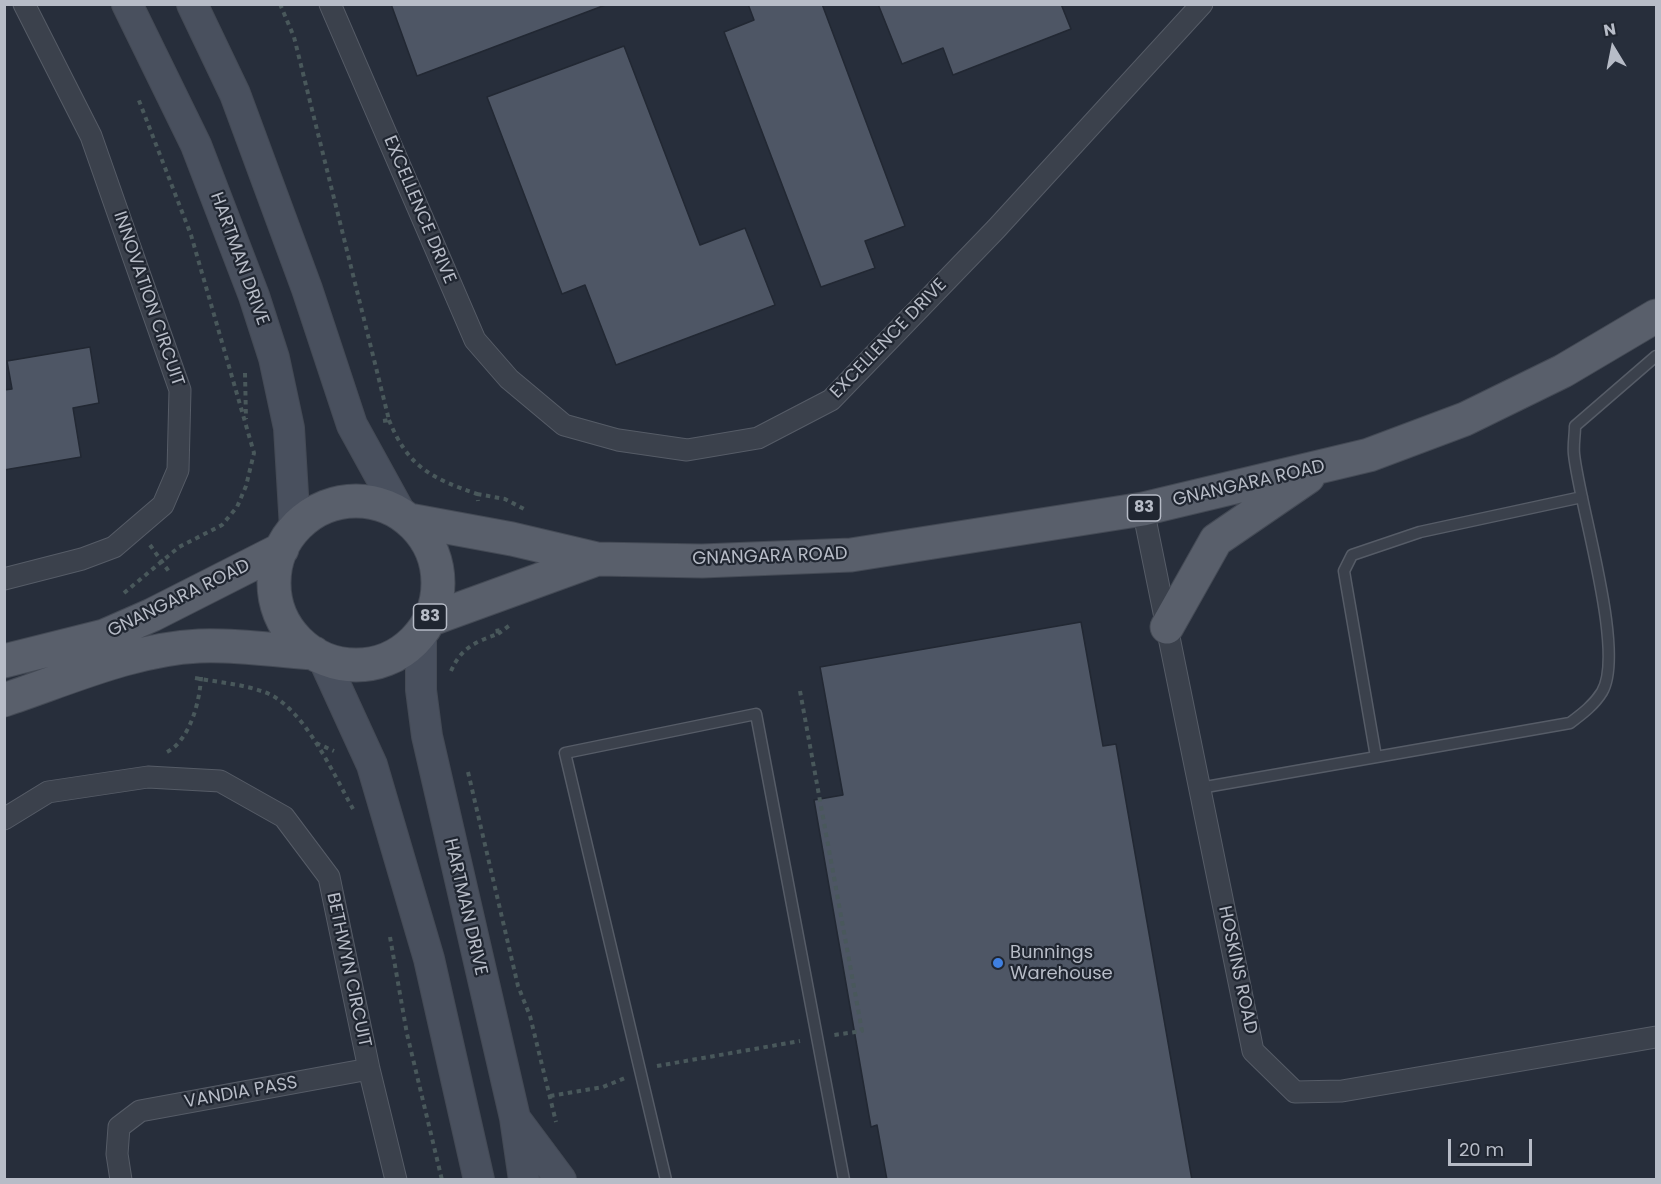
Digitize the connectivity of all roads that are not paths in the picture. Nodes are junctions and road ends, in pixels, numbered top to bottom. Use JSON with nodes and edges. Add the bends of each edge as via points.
{"nodes":[{"id":1,"x":24,"y":4,"type":"edge"},
{"id":2,"x":128,"y":4,"type":"edge"},
{"id":3,"x":192,"y":4,"type":"edge"},
{"id":4,"x":330,"y":4,"type":"edge"},
{"id":5,"x":1202,"y":4,"type":"edge"},
{"id":6,"x":1656,"y":316,"type":"edge"},
{"id":7,"x":1656,"y":356,"type":"edge"},
{"id":8,"x":1324,"y":466,"type":"junction"},
{"id":9,"x":1582,"y":497,"type":"junction"},
{"id":10,"x":1143,"y":509,"type":"junction"},
{"id":11,"x":405,"y":517,"type":"junction"},
{"id":12,"x":288,"y":539,"type":"junction"},
{"id":13,"x":597,"y":558,"type":"junction"},
{"id":14,"x":4,"y":579,"type":"edge"},
{"id":15,"x":425,"y":627,"type":"junction"},
{"id":16,"x":1167,"y":627,"type":"junction"},
{"id":17,"x":319,"y":656,"type":"junction"},
{"id":18,"x":4,"y":661,"type":"edge"},
{"id":19,"x":4,"y":700,"type":"edge"},
{"id":20,"x":1376,"y":757,"type":"junction"},
{"id":21,"x":1200,"y":788,"type":"junction"},
{"id":22,"x":4,"y":819,"type":"edge"},
{"id":23,"x":1656,"y":1036,"type":"edge"},
{"id":24,"x":369,"y":1069,"type":"junction"},
{"id":25,"x":515,"y":1118,"type":"junction"},
{"id":26,"x":121,"y":1179,"type":"edge"},
{"id":27,"x":396,"y":1179,"type":"edge"},
{"id":28,"x":479,"y":1179,"type":"edge"},
{"id":29,"x":524,"y":1179,"type":"edge"},
{"id":30,"x":561,"y":1179,"type":"edge"},
{"id":31,"x":666,"y":1179,"type":"edge"},
{"id":32,"x":844,"y":1179,"type":"edge"}],
"edges":[{"from":1,"to":14,"type":"street","name":"INNOVATION CIRCUIT","via":[[92,136],[180,390],[178,470],[163,505],[114,547]]},
{"from":2,"to":12,"type":"main road","name":"HARTMAN DRIVE","via":[[196,146],[274,358],[289,428]]},
{"from":3,"to":11,"type":"main road","via":[[235,94],[354,429]]},
{"from":4,"to":5,"type":"street","name":"EXCELLENCE DRIVE","via":[[475,340],[509,379],[564,425],[618,441],[687,450],[758,438],[831,399],[996,229]]},
{"from":6,"to":8,"type":"main road","name":"GNANGARA ROAD","number":"83","via":[[1563,371],[1465,419],[1370,455]]},
{"from":7,"to":9,"type":"lane","via":[[1575,426],[1574,452]]},
{"from":8,"to":10,"type":"main road","name":"GNANGARA ROAD","number":"83"},
{"from":8,"to":16,"type":"main road","via":[[1216,540]]},
{"from":9,"to":20,"type":"lane","via":[[1609,652],[1603,690],[1592,705],[1570,723]]},
{"from":9,"to":20,"type":"lane","via":[[1420,532],[1352,555],[1344,571]]},
{"from":10,"to":13,"type":"main road","name":"GNANGARA ROAD","number":"83","via":[[851,555],[702,561]]},
{"from":10,"to":16,"type":"street","name":"HOSKINS ROAD"},
{"from":11,"to":12,"type":"main road","number":"83","via":[[374,503],[345,502],[318,511]]},
{"from":11,"to":13,"type":"main road","name":"GNANGARA ROAD","number":"83"},
{"from":11,"to":15,"type":"main road","number":"83","via":[[427,541],[436,567],[438,594]]},
{"from":12,"to":17,"type":"main road","number":"83","via":[[274,578],[278,607],[291,634]]},
{"from":12,"to":18,"type":"main road","name":"GNANGARA ROAD","number":"83","via":[[152,615],[104,636]]},
{"from":13,"to":15,"type":"main road","name":"GNANGARA ROAD","number":"83"},
{"from":15,"to":17,"type":"main road","number":"83","via":[[404,650],[382,661],[358,665]]},
{"from":15,"to":25,"type":"main road","name":"HARTMAN DRIVE","via":[[421,690],[427,736]]},
{"from":16,"to":21,"type":"street","name":"HOSKINS ROAD"},
{"from":17,"to":19,"type":"main road","name":"GNANGARA ROAD","number":"83","via":[[201,646],[161,650]]},
{"from":17,"to":28,"type":"main road","via":[[374,774],[429,959]]},
{"from":20,"to":21,"type":"lane"},
{"from":21,"to":23,"type":"street","name":"HOSKINS ROAD","via":[[1253,1051],[1295,1092],[1342,1091]]},
{"from":22,"to":24,"type":"street","name":"BETHWYN CIRCUIT","via":[[48,792],[148,777],[220,781],[284,817],[329,877]]},
{"from":24,"to":26,"type":"street","name":"VANDIA PASS","via":[[140,1111],[119,1127],[117,1154]]},
{"from":24,"to":27,"type":"street","name":"BETHWYN CIRCUIT"},
{"from":25,"to":29,"type":"main road","name":"HARTMAN DRIVE"},
{"from":25,"to":30,"type":"main road"},
{"from":31,"to":32,"type":"lane","via":[[565,753],[756,714]]}]}
